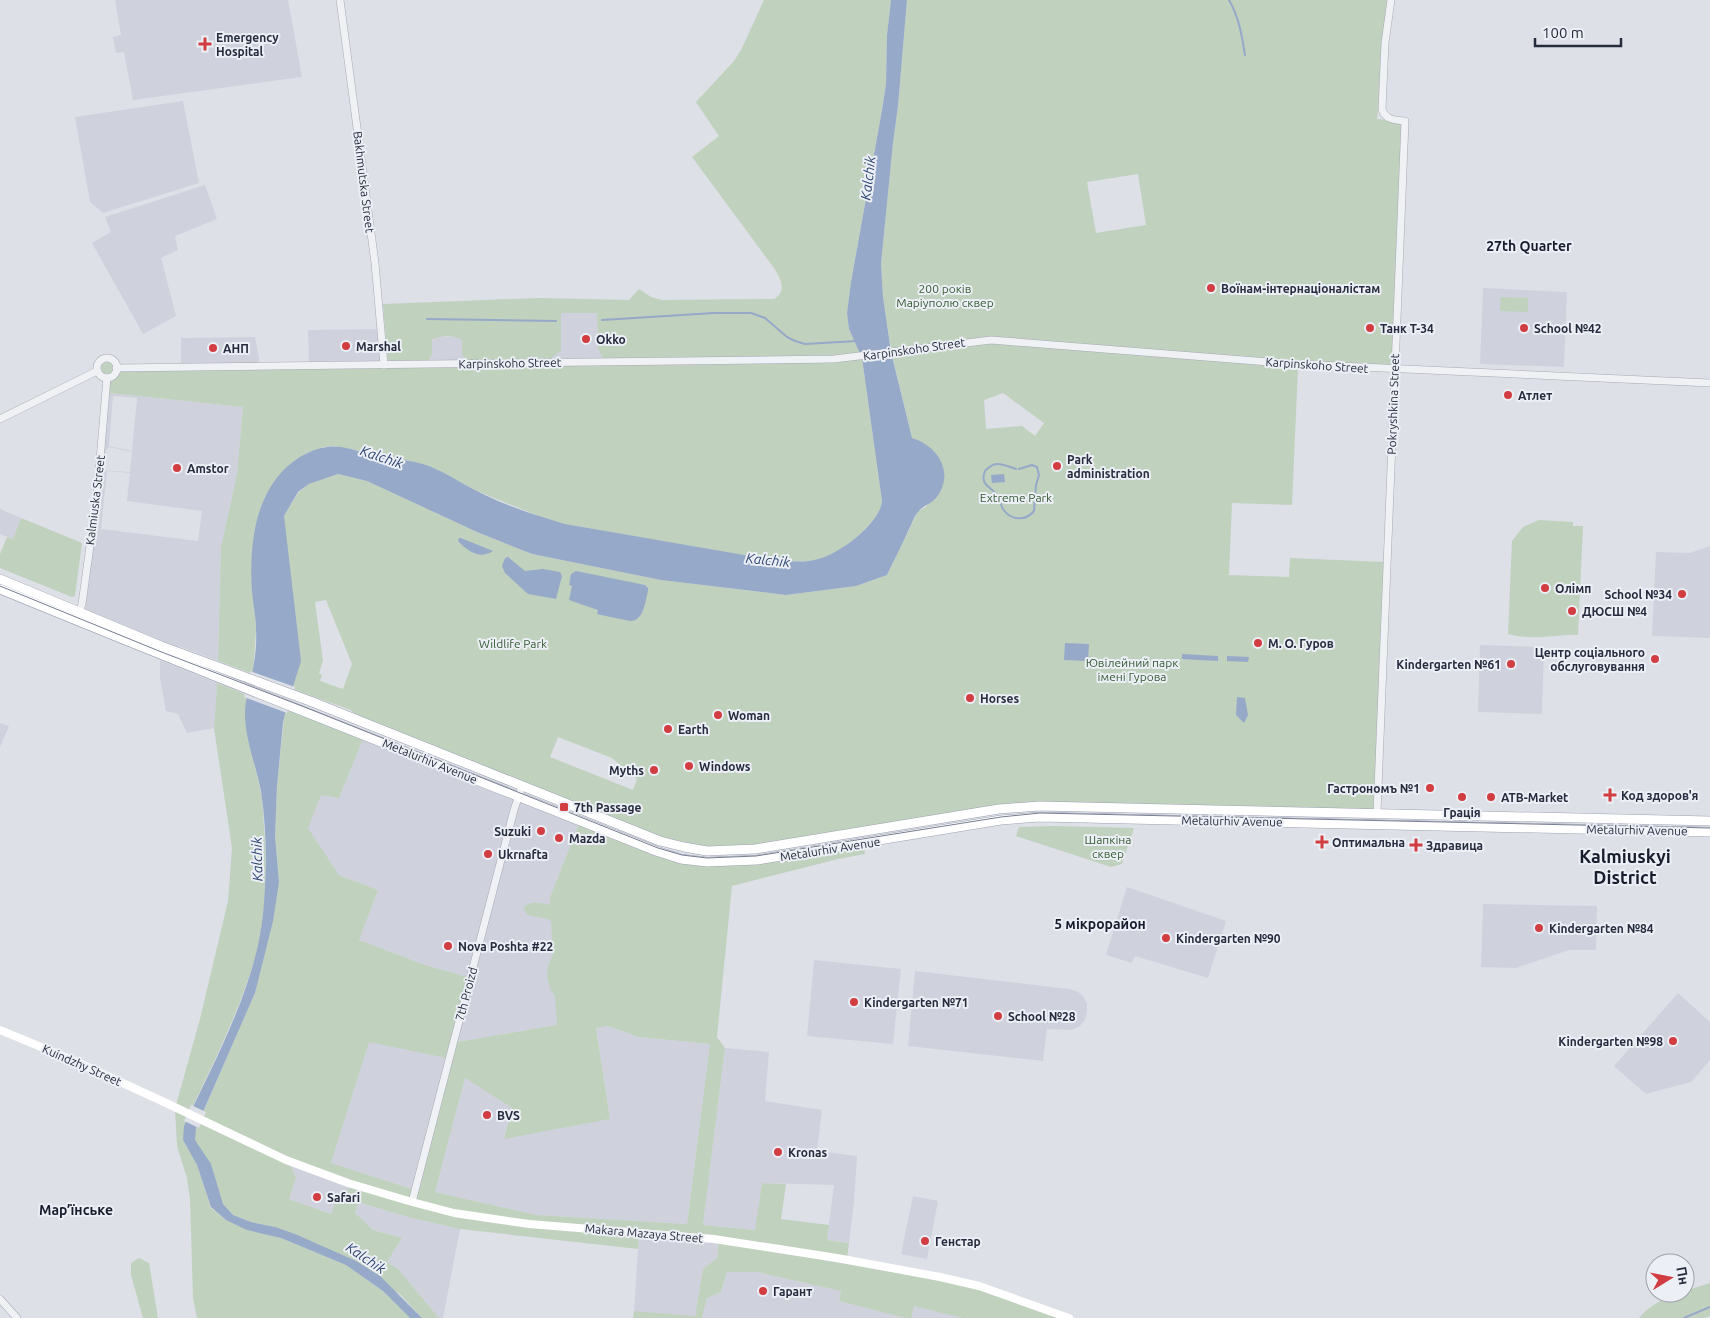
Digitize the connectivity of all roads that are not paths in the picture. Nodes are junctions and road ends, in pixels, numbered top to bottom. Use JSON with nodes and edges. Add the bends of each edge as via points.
{"nodes":[{"id":1,"x":340,"y":0,"type":"edge"},
{"id":2,"x":1390,"y":0,"type":"edge"},
{"id":3,"x":384,"y":365,"type":"junction"},
{"id":4,"x":116,"y":368,"type":"junction"},
{"id":5,"x":97,"y":370,"type":"junction"},
{"id":6,"x":1394,"y":370,"type":"junction"},
{"id":7,"x":107,"y":378,"type":"junction"},
{"id":8,"x":1710,"y":383,"type":"edge"},
{"id":9,"x":0,"y":419,"type":"edge"},
{"id":10,"x":0,"y":579,"type":"edge"},
{"id":11,"x":0,"y":589,"type":"edge"},
{"id":12,"x":77,"y":616,"type":"junction"},
{"id":13,"x":522,"y":786,"type":"junction"},
{"id":14,"x":518,"y":796,"type":"junction"},
{"id":15,"x":1377,"y":813,"type":"junction"},
{"id":16,"x":1633,"y":819,"type":"junction"},
{"id":17,"x":1710,"y":821,"type":"edge"},
{"id":18,"x":1377,"y":824,"type":"junction"},
{"id":19,"x":1633,"y":830,"type":"junction"},
{"id":20,"x":1710,"y":832,"type":"edge"},
{"id":21,"x":0,"y":1030,"type":"edge"},
{"id":22,"x":226,"y":1131,"type":"joint"},
{"id":23,"x":412,"y":1202,"type":"junction"},
{"id":24,"x":0,"y":1299,"type":"edge"},
{"id":25,"x":17,"y":1318,"type":"edge"},
{"id":26,"x":1069,"y":1318,"type":"edge"}],
"edges":[{"from":1,"to":3,"type":"street","name":"Bakhmutska Street","via":[[375,263]]},
{"from":2,"to":6,"type":"street","name":"Pokryshkina Street","via":[[1382,109],[1387,117],[1405,122]]},
{"from":3,"to":4,"type":"street","name":"Karpinskoho Street"},
{"from":3,"to":6,"type":"street","name":"Karpinskoho Street","via":[[834,360],[1001,340]]},
{"from":4,"to":5,"type":"street","via":[[113,361],[106,358],[98,364]]},
{"from":4,"to":7,"type":"street","via":[[114,375]]},
{"from":5,"to":7,"type":"street"},
{"from":5,"to":9,"type":"street"},
{"from":6,"to":8,"type":"street","name":"Karpinskoho Street"},
{"from":6,"to":15,"type":"street","name":"Pokryshkina Street"},
{"from":7,"to":12,"type":"street","name":"Kalmiuska Street","via":[[97,495],[82,604]]},
{"from":10,"to":12,"type":"main road","name":"Metalurhiv Avenue"},
{"from":11,"to":12,"type":"main road","name":"Metalurhiv Avenue"},
{"from":12,"to":13,"type":"main road","name":"Metalurhiv Avenue","via":[[310,701]]},
{"from":12,"to":14,"type":"main road","name":"Metalurhiv Avenue","via":[[225,682]]},
{"from":13,"to":14,"type":"street","name":"7th Proizd"},
{"from":13,"to":15,"type":"main road","name":"Metalurhiv Avenue","via":[[660,841],[707,851],[778,846],[1026,806]]},
{"from":14,"to":18,"type":"main road","name":"Metalurhiv Avenue","via":[[656,851],[681,859],[707,862],[779,857],[1034,817]]},
{"from":14,"to":23,"type":"street","name":"7th Proizd"},
{"from":15,"to":16,"type":"main road","name":"Metalurhiv Avenue"},
{"from":15,"to":18,"type":"main road","name":"Pokryshkina Street"},
{"from":16,"to":17,"type":"main road","name":"Metalurhiv Avenue"},
{"from":16,"to":19,"type":"main road"},
{"from":18,"to":19,"type":"main road","name":"Metalurhiv Avenue"},
{"from":19,"to":20,"type":"main road","name":"Metalurhiv Avenue"},
{"from":21,"to":22,"type":"main road","name":"Kuindzhy Street"},
{"from":22,"to":23,"type":"main road","name":"Makara Mazaya Street","via":[[310,1170]]},
{"from":23,"to":26,"type":"main road","name":"Makara Mazaya Street","via":[[529,1224],[704,1238],[838,1258],[979,1286]]},
{"from":24,"to":25,"type":"street"}]}
